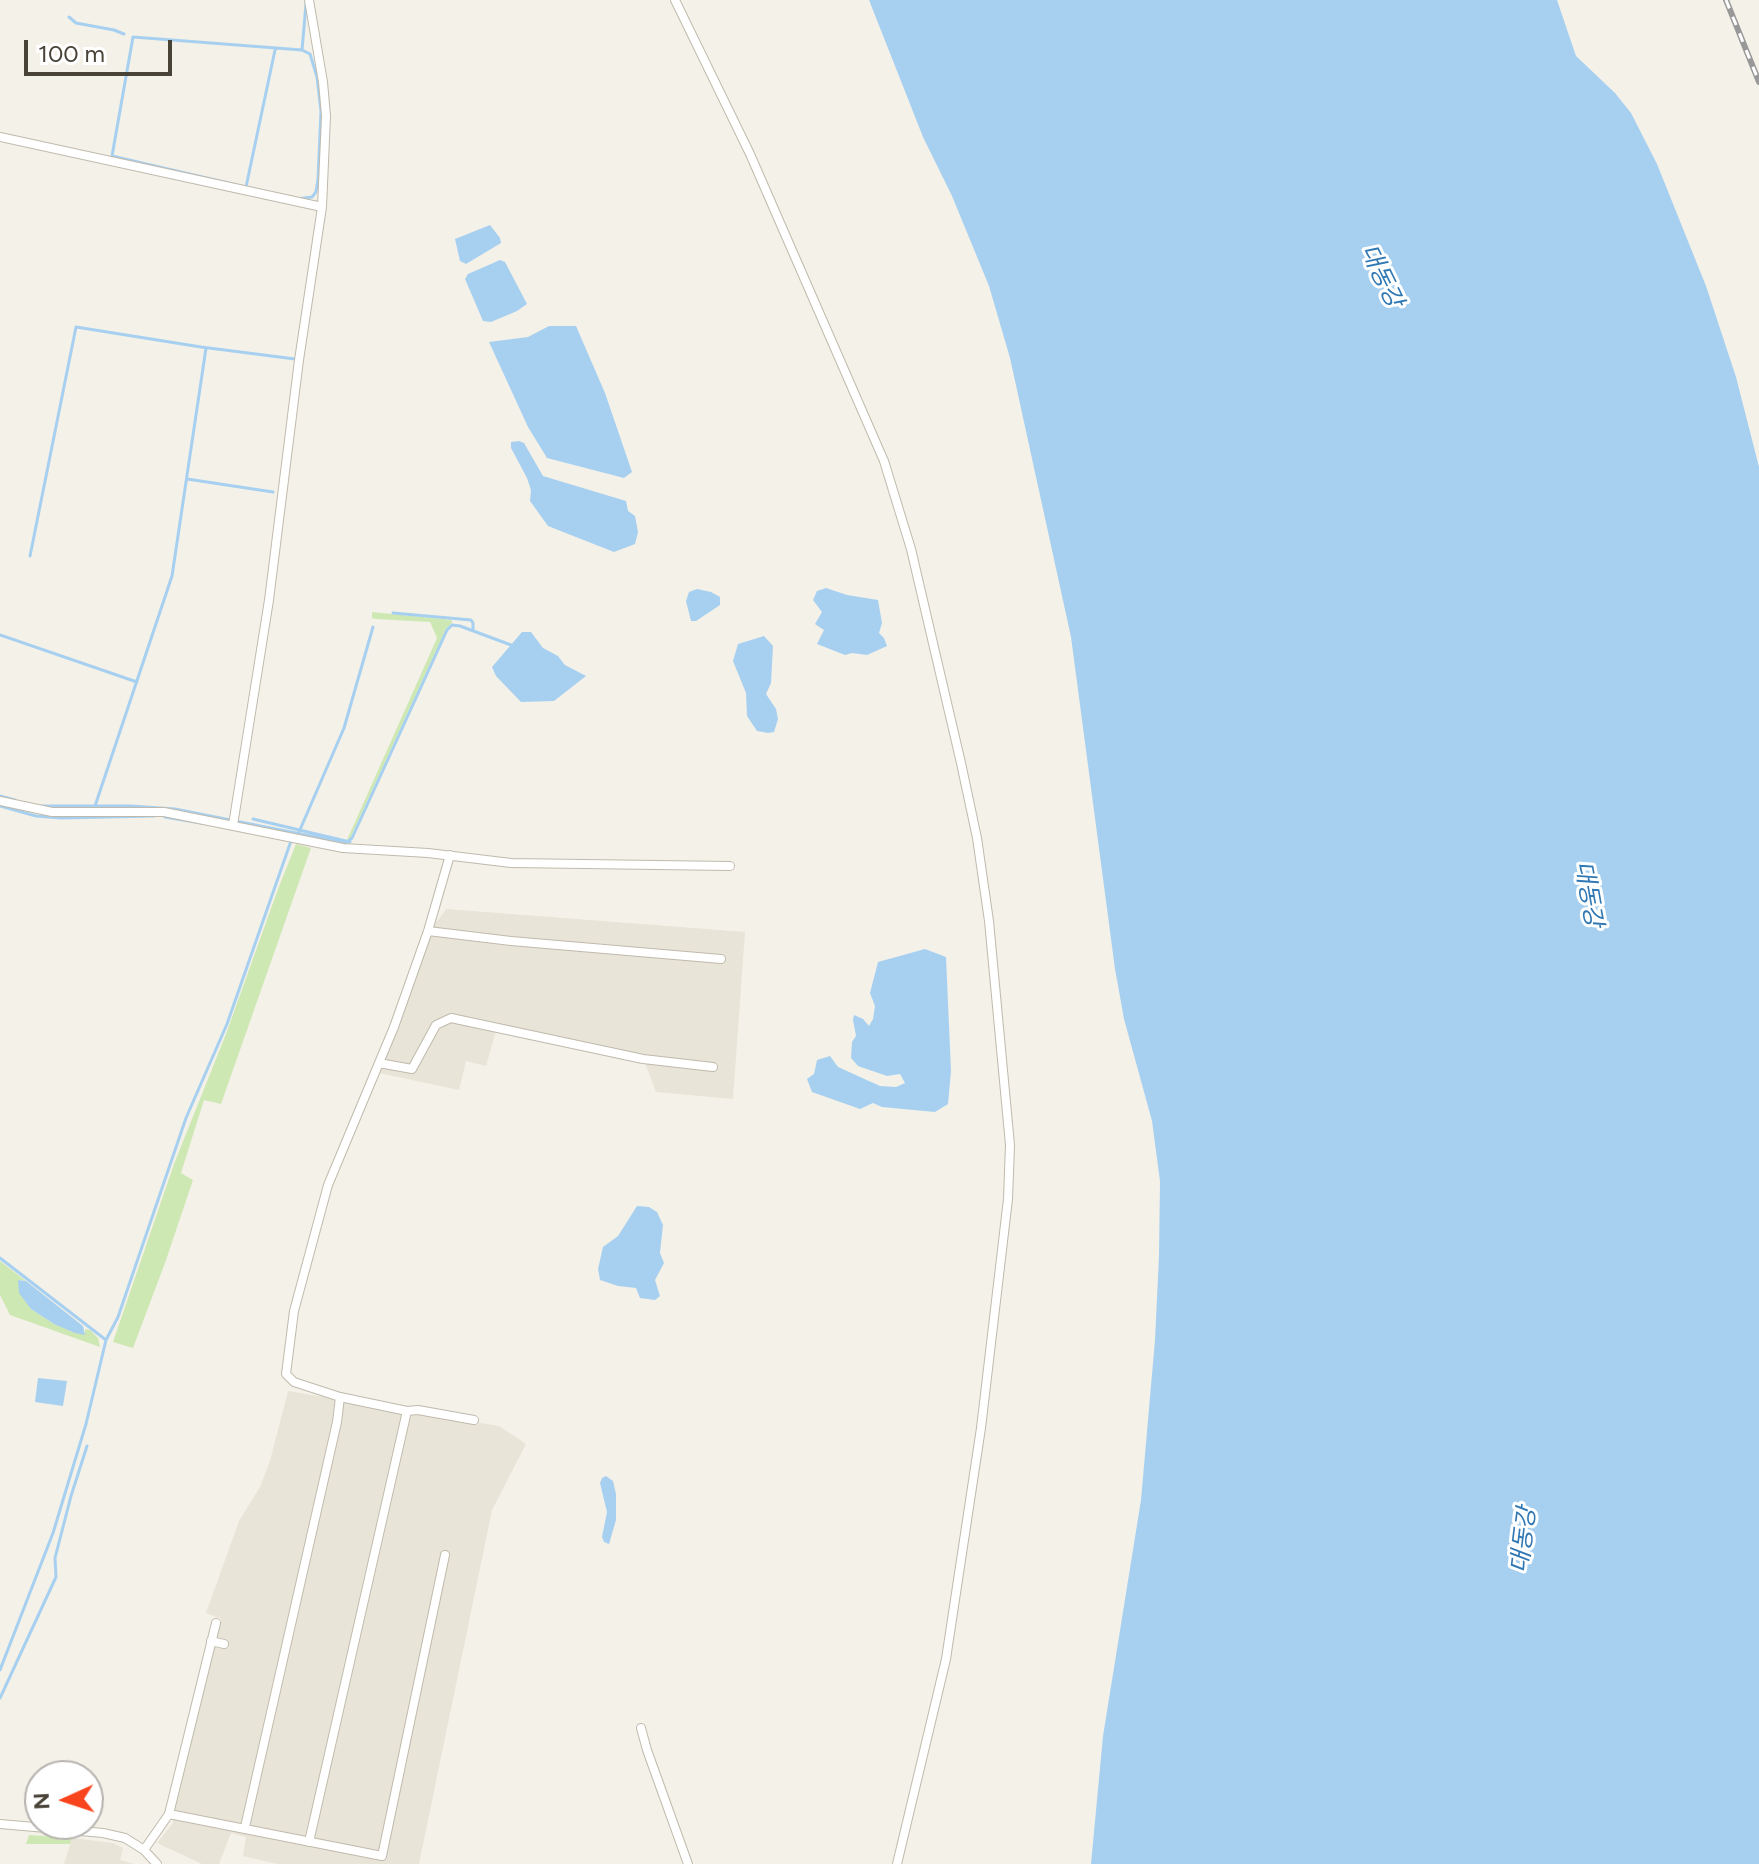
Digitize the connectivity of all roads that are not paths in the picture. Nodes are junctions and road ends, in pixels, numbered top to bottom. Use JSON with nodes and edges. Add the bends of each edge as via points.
{"nodes":[{"id":1,"x":309,"y":0,"type":"edge"},
{"id":2,"x":675,"y":0,"type":"edge"},
{"id":3,"x":0,"y":137,"type":"edge"},
{"id":4,"x":322,"y":207,"type":"junction"},
{"id":5,"x":0,"y":801,"type":"edge"},
{"id":6,"x":233,"y":825,"type":"junction"},
{"id":7,"x":450,"y":855,"type":"junction"},
{"id":8,"x":730,"y":866,"type":"dead end"},
{"id":9,"x":428,"y":931,"type":"junction"},
{"id":10,"x":721,"y":959,"type":"dead end"},
{"id":11,"x":379,"y":1063,"type":"junction"},
{"id":12,"x":713,"y":1067,"type":"dead end"},
{"id":13,"x":340,"y":1397,"type":"junction"},
{"id":14,"x":407,"y":1411,"type":"junction"},
{"id":15,"x":474,"y":1420,"type":"dead end"},
{"id":16,"x":445,"y":1555,"type":"dead end"},
{"id":17,"x":216,"y":1623,"type":"dead end"},
{"id":18,"x":211,"y":1641,"type":"junction"},
{"id":19,"x":224,"y":1644,"type":"dead end"},
{"id":20,"x":641,"y":1728,"type":"dead end"},
{"id":21,"x":169,"y":1814,"type":"junction"},
{"id":22,"x":0,"y":1824,"type":"edge"},
{"id":23,"x":245,"y":1827,"type":"junction"},
{"id":24,"x":309,"y":1842,"type":"junction"},
{"id":25,"x":144,"y":1850,"type":"junction"},
{"id":26,"x":157,"y":1864,"type":"edge"},
{"id":27,"x":688,"y":1864,"type":"edge"},
{"id":28,"x":897,"y":1864,"type":"edge"}],
"edges":[{"from":1,"to":4,"type":"street","via":[[326,116]]},
{"from":2,"to":28,"type":"street","via":[[750,154],[884,461],[911,549],[961,763],[989,921],[1010,1145],[1008,1199],[946,1659]]},
{"from":3,"to":4,"type":"street"},
{"from":4,"to":6,"type":"street"},
{"from":5,"to":6,"type":"street","via":[[52,812],[164,812]]},
{"from":6,"to":7,"type":"street","via":[[343,848]]},
{"from":7,"to":8,"type":"street","via":[[584,866]]},
{"from":7,"to":9,"type":"street"},
{"from":9,"to":10,"type":"street"},
{"from":9,"to":11,"type":"street"},
{"from":11,"to":12,"type":"street","via":[[412,1069],[436,1025],[451,1018],[643,1059]]},
{"from":11,"to":13,"type":"street","via":[[328,1185],[286,1362],[286,1374],[294,1382]]},
{"from":13,"to":14,"type":"street"},
{"from":13,"to":23,"type":"street"},
{"from":14,"to":15,"type":"street"},
{"from":14,"to":24,"type":"street"},
{"from":16,"to":24,"type":"street","via":[[382,1856]]},
{"from":17,"to":18,"type":"street"},
{"from":18,"to":19,"type":"street"},
{"from":18,"to":21,"type":"street"},
{"from":20,"to":27,"type":"street"},
{"from":21,"to":23,"type":"street"},
{"from":21,"to":25,"type":"street"},
{"from":22,"to":25,"type":"street","via":[[103,1833]]},
{"from":23,"to":24,"type":"street"},
{"from":25,"to":26,"type":"street"}]}
